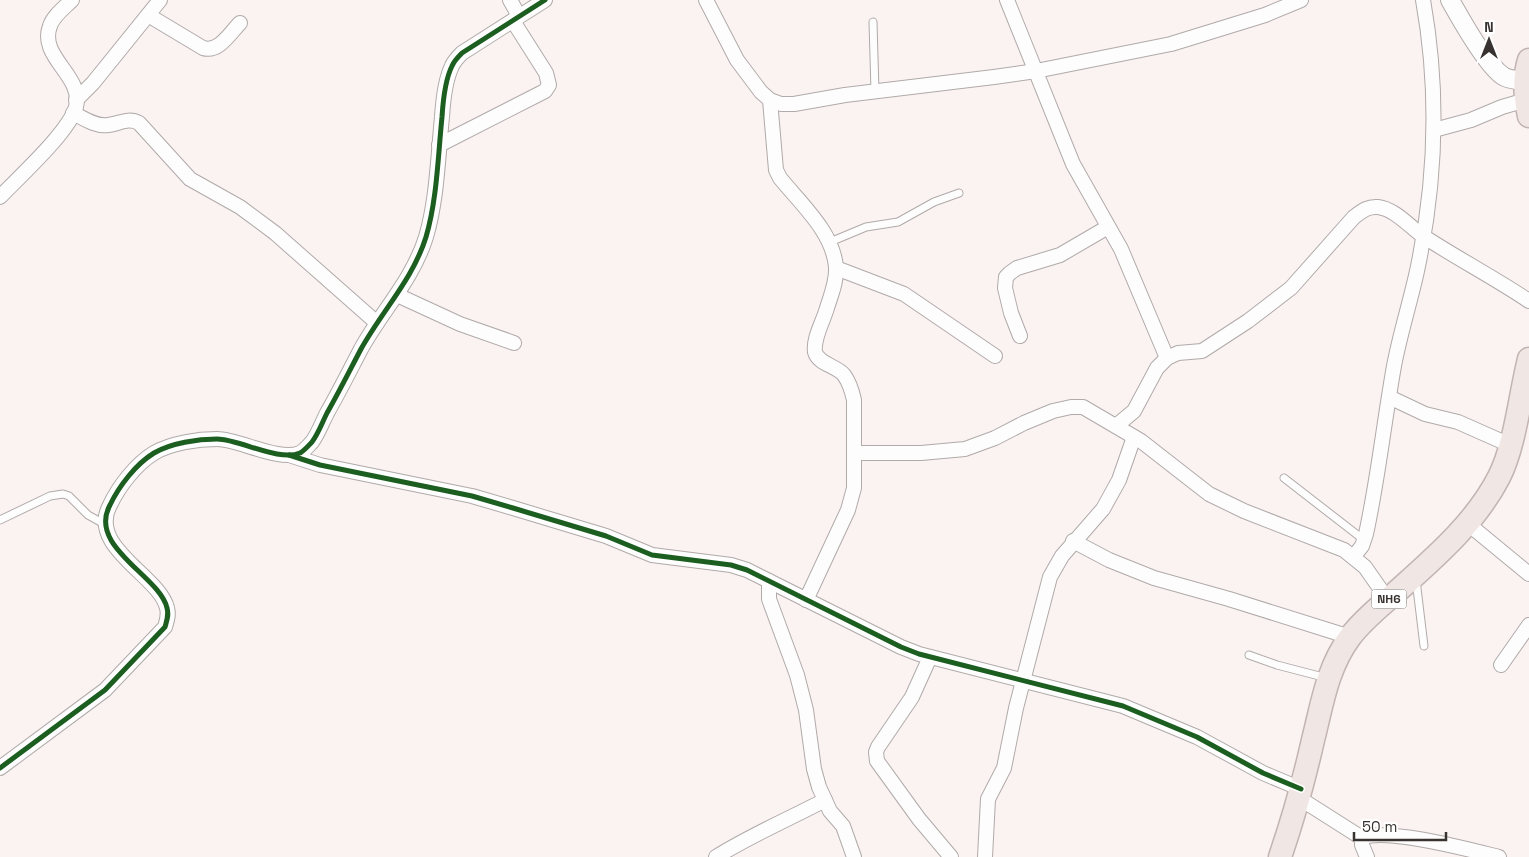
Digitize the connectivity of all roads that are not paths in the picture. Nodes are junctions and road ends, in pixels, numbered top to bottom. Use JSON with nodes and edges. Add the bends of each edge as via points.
{"nodes":[{"id":1,"x":72,"y":0,"type":"edge"},
{"id":2,"x":160,"y":0,"type":"edge"},
{"id":3,"x":510,"y":0,"type":"edge"},
{"id":4,"x":545,"y":0,"type":"edge"},
{"id":5,"x":706,"y":0,"type":"edge"},
{"id":6,"x":1007,"y":0,"type":"edge"},
{"id":7,"x":1300,"y":0,"type":"edge"},
{"id":8,"x":1423,"y":0,"type":"edge"},
{"id":9,"x":1450,"y":0,"type":"edge"},
{"id":10,"x":148,"y":15,"type":"junction"},
{"id":11,"x":516,"y":18,"type":"junction"},
{"id":12,"x":874,"y":22,"type":"dead end"},
{"id":13,"x":240,"y":23,"type":"dead end"},
{"id":14,"x":1036,"y":71,"type":"junction"},
{"id":15,"x":1527,"y":89,"type":"edge"},
{"id":16,"x":875,"y":91,"type":"junction"},
{"id":17,"x":770,"y":100,"type":"junction"},
{"id":18,"x":75,"y":106,"type":"junction"},
{"id":19,"x":1434,"y":130,"type":"junction"},
{"id":20,"x":439,"y":145,"type":"junction"},
{"id":21,"x":960,"y":193,"type":"dead end"},
{"id":22,"x":0,"y":197,"type":"edge"},
{"id":23,"x":1108,"y":227,"type":"junction"},
{"id":24,"x":1422,"y":236,"type":"junction"},
{"id":25,"x":830,"y":242,"type":"junction"},
{"id":26,"x":836,"y":268,"type":"junction"},
{"id":27,"x":398,"y":294,"type":"junction"},
{"id":28,"x":1529,"y":302,"type":"edge"},
{"id":29,"x":377,"y":323,"type":"junction"},
{"id":30,"x":1020,"y":336,"type":"dead end"},
{"id":31,"x":514,"y":343,"type":"dead end"},
{"id":32,"x":995,"y":356,"type":"dead end"},
{"id":33,"x":1167,"y":358,"type":"junction"},
{"id":34,"x":1529,"y":362,"type":"edge"},
{"id":35,"x":1389,"y":397,"type":"junction"},
{"id":36,"x":1116,"y":426,"type":"junction"},
{"id":37,"x":1134,"y":437,"type":"junction"},
{"id":38,"x":1510,"y":445,"type":"junction"},
{"id":39,"x":855,"y":453,"type":"junction"},
{"id":40,"x":289,"y":454,"type":"junction"},
{"id":41,"x":1284,"y":478,"type":"dead end"},
{"id":42,"x":0,"y":520,"type":"edge"},
{"id":43,"x":1467,"y":523,"type":"junction"},
{"id":44,"x":107,"y":525,"type":"junction"},
{"id":45,"x":1364,"y":540,"type":"junction"},
{"id":46,"x":1074,"y":541,"type":"junction"},
{"id":47,"x":1354,"y":556,"type":"junction"},
{"id":48,"x":1416,"y":574,"type":"junction"},
{"id":49,"x":1529,"y":574,"type":"edge"},
{"id":50,"x":769,"y":581,"type":"junction"},
{"id":51,"x":806,"y":600,"type":"junction"},
{"id":52,"x":1388,"y":600,"type":"junction"},
{"id":53,"x":1529,"y":625,"type":"edge"},
{"id":54,"x":1350,"y":637,"type":"junction"},
{"id":55,"x":1424,"y":646,"type":"dead end"},
{"id":56,"x":1249,"y":655,"type":"dead end"},
{"id":57,"x":930,"y":657,"type":"junction"},
{"id":58,"x":1501,"y":665,"type":"dead end"},
{"id":59,"x":1328,"y":678,"type":"junction"},
{"id":60,"x":1024,"y":681,"type":"junction"},
{"id":61,"x":0,"y":768,"type":"edge"},
{"id":62,"x":1300,"y":793,"type":"junction"},
{"id":63,"x":824,"y":800,"type":"junction"},
{"id":64,"x":1362,"y":838,"type":"junction"},
{"id":65,"x":716,"y":857,"type":"edge"},
{"id":66,"x":854,"y":857,"type":"edge"},
{"id":67,"x":951,"y":857,"type":"edge"},
{"id":68,"x":985,"y":857,"type":"edge"},
{"id":69,"x":1280,"y":857,"type":"edge"},
{"id":70,"x":1367,"y":857,"type":"edge"},
{"id":71,"x":1499,"y":857,"type":"edge"}],
"edges":[{"from":1,"to":18,"type":"street","via":[[56,17],[48,36],[58,63],[71,80],[76,93]]},
{"from":2,"to":10,"type":"street"},
{"from":3,"to":11,"type":"street"},
{"from":4,"to":11,"type":"street"},
{"from":5,"to":17,"type":"street","via":[[737,60]]},
{"from":6,"to":14,"type":"street"},
{"from":7,"to":14,"type":"street","via":[[1265,15],[1171,44]]},
{"from":8,"to":19,"type":"street"},
{"from":9,"to":15,"type":"street","via":[[1492,67]]},
{"from":10,"to":13,"type":"street","via":[[210,50],[216,48]]},
{"from":10,"to":18,"type":"street"},
{"from":11,"to":20,"type":"street","via":[[453,63],[443,106]]},
{"from":11,"to":20,"type":"street","via":[[546,73],[549,85],[545,91]]},
{"from":12,"to":16,"type":"lane"},
{"from":14,"to":16,"type":"street"},
{"from":14,"to":23,"type":"street","via":[[1073,164]]},
{"from":15,"to":19,"type":"street","via":[[1502,107]]},
{"from":16,"to":17,"type":"street","via":[[794,104]]},
{"from":17,"to":25,"type":"street","via":[[776,170]]},
{"from":18,"to":22,"type":"street","via":[[71,119],[55,140]]},
{"from":18,"to":29,"type":"street","via":[[100,125],[135,120],[190,179],[240,207],[274,233]]},
{"from":19,"to":24,"type":"street"},
{"from":20,"to":27,"type":"street","via":[[425,239]]},
{"from":21,"to":25,"type":"lane","via":[[934,202],[898,222],[866,227]]},
{"from":23,"to":30,"type":"street","via":[[1060,255],[1017,268],[1006,277],[1005,288]]},
{"from":23,"to":33,"type":"street","via":[[1121,249]]},
{"from":24,"to":28,"type":"street"},
{"from":24,"to":33,"type":"street","via":[[1380,207],[1363,210],[1291,288],[1248,321],[1202,351],[1178,353]]},
{"from":24,"to":35,"type":"street"},
{"from":25,"to":26,"type":"street"},
{"from":26,"to":32,"type":"street","via":[[904,294]]},
{"from":26,"to":39,"type":"street","via":[[815,350],[816,356],[837,369],[851,387]]},
{"from":27,"to":29,"type":"street"},
{"from":27,"to":31,"type":"street","via":[[460,324]]},
{"from":29,"to":40,"type":"street","via":[[314,440],[299,453]]},
{"from":33,"to":36,"type":"street","via":[[1157,368],[1134,411]]},
{"from":34,"to":38,"type":"highway","number":"NH6"},
{"from":35,"to":38,"type":"street"},
{"from":35,"to":45,"type":"street"},
{"from":36,"to":37,"type":"street"},
{"from":36,"to":39,"type":"street","via":[[1083,407],[1071,407],[1053,411],[965,449]]},
{"from":37,"to":46,"type":"street","via":[[1119,480],[1103,509]]},
{"from":37,"to":47,"type":"street","via":[[1209,494]]},
{"from":38,"to":43,"type":"highway","number":"NH6","via":[[1500,475],[1487,499]]},
{"from":39,"to":51,"type":"street","via":[[854,488],[848,510]]},
{"from":40,"to":44,"type":"street","via":[[218,439],[185,442],[154,453],[124,482],[109,506],[105,518]]},
{"from":40,"to":50,"type":"street","via":[[320,465],[472,496],[582,528],[652,555],[731,565]]},
{"from":41,"to":45,"type":"lane"},
{"from":42,"to":44,"type":"lane","via":[[50,496],[63,494],[88,515]]},
{"from":43,"to":48,"type":"highway","number":"NH6"},
{"from":43,"to":49,"type":"street"},
{"from":44,"to":61,"type":"street","via":[[115,546],[160,594],[167,606],[165,627],[105,690]]},
{"from":45,"to":47,"type":"street"},
{"from":46,"to":54,"type":"street","via":[[1109,560],[1154,578]]},
{"from":46,"to":60,"type":"street","via":[[1050,577]]},
{"from":47,"to":52,"type":"street"},
{"from":48,"to":52,"type":"highway","number":"NH6"},
{"from":48,"to":55,"type":"lane"},
{"from":50,"to":51,"type":"street"},
{"from":50,"to":63,"type":"street","via":[[769,598],[806,710],[814,769]]},
{"from":51,"to":57,"type":"street","via":[[901,647]]},
{"from":52,"to":54,"type":"highway","number":"NH6"},
{"from":53,"to":58,"type":"street"},
{"from":54,"to":59,"type":"highway","number":"NH6"},
{"from":56,"to":59,"type":"lane"},
{"from":57,"to":60,"type":"street"},
{"from":57,"to":67,"type":"street","via":[[912,697],[878,747],[876,756],[890,781]]},
{"from":59,"to":62,"type":"highway","number":"NH6"},
{"from":60,"to":62,"type":"street","via":[[1130,709],[1197,737]]},
{"from":60,"to":68,"type":"street","via":[[1004,768],[988,799]]},
{"from":62,"to":64,"type":"street"},
{"from":62,"to":69,"type":"highway","number":"NH6"},
{"from":63,"to":65,"type":"street"},
{"from":63,"to":66,"type":"street","via":[[843,826]]},
{"from":64,"to":70,"type":"street"},
{"from":64,"to":71,"type":"street","via":[[1379,834],[1437,842]]}]}
